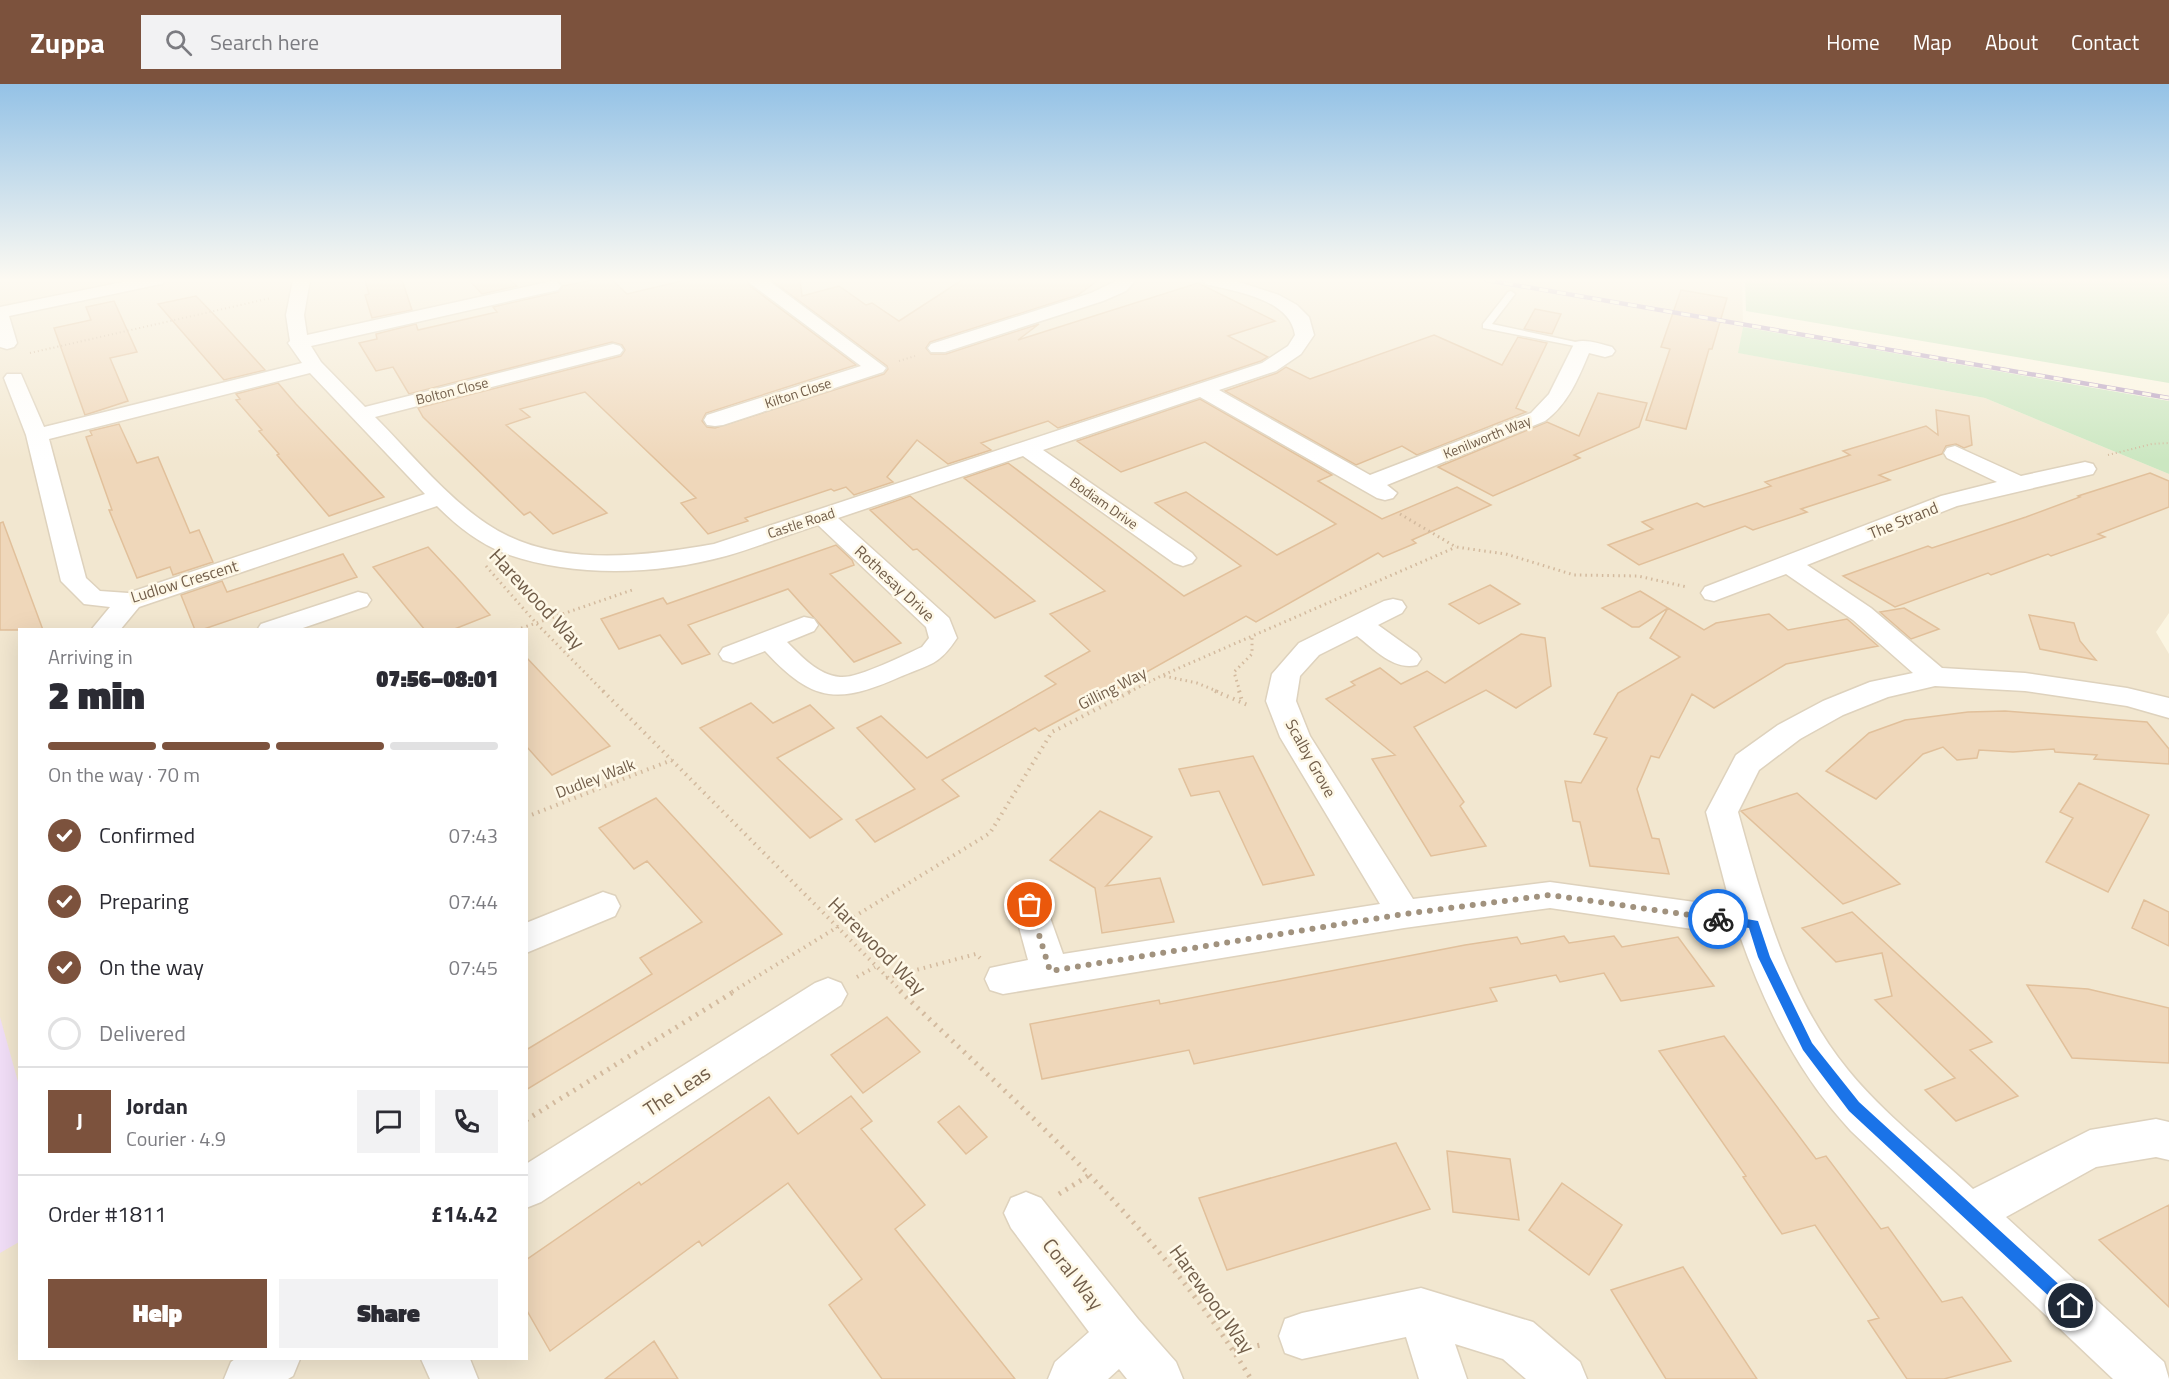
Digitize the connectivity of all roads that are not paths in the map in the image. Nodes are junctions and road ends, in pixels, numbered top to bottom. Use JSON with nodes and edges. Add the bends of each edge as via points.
{"nodes":[{"id":1,"x":11,"y":340,"type":"edge"},
{"id":2,"x":309,"y":340,"type":"edge"},
{"id":3,"x":838,"y":340,"type":"edge"},
{"id":4,"x":962,"y":340,"type":"edge"},
{"id":5,"x":1302,"y":340,"type":"edge"},
{"id":6,"x":1555,"y":340,"type":"edge"},
{"id":7,"x":298,"y":343,"type":"joint"},
{"id":8,"x":1582,"y":346,"type":"junction"},
{"id":9,"x":938,"y":348,"type":"road end"},
{"id":10,"x":15,"y":349,"type":"road end"},
{"id":11,"x":614,"y":350,"type":"dead end"},
{"id":12,"x":1605,"y":351,"type":"dead end"},
{"id":13,"x":314,"y":366,"type":"junction"},
{"id":14,"x":14,"y":378,"type":"dead end"},
{"id":15,"x":1201,"y":389,"type":"junction"},
{"id":16,"x":360,"y":414,"type":"junction"},
{"id":17,"x":715,"y":420,"type":"dead end"},
{"id":18,"x":37,"y":435,"type":"junction"},
{"id":19,"x":1026,"y":448,"type":"junction"},
{"id":20,"x":1955,"y":453,"type":"dead end"},
{"id":21,"x":2085,"y":469,"type":"road end"},
{"id":22,"x":2018,"y":483,"type":"junction"},
{"id":23,"x":1369,"y":484,"type":"junction"},
{"id":24,"x":441,"y":496,"type":"junction"},
{"id":25,"x":1390,"y":496,"type":"road end"},
{"id":26,"x":822,"y":516,"type":"junction"},
{"id":27,"x":1183,"y":558,"type":"dead end"},
{"id":28,"x":1790,"y":565,"type":"junction"},
{"id":29,"x":1714,"y":593,"type":"road end"},
{"id":30,"x":130,"y":600,"type":"junction"},
{"id":31,"x":358,"y":600,"type":"dead end"},
{"id":32,"x":1393,"y":607,"type":"dead end"},
{"id":33,"x":1357,"y":623,"type":"junction"},
{"id":34,"x":804,"y":625,"type":"dead end"},
{"id":35,"x":107,"y":628,"type":"edge"},
{"id":36,"x":277,"y":628,"type":"edge"},
{"id":37,"x":769,"y":639,"type":"junction"},
{"id":38,"x":733,"y":654,"type":"dead end"},
{"id":39,"x":1407,"y":658,"type":"dead end"},
{"id":40,"x":1935,"y":677,"type":"junction"},
{"id":41,"x":2169,"y":708,"type":"edge"},
{"id":42,"x":1030,"y":905,"type":"dead end"},
{"id":43,"x":603,"y":906,"type":"dead end"},
{"id":44,"x":1404,"y":914,"type":"junction"},
{"id":45,"x":1754,"y":924,"type":"junction"},
{"id":46,"x":528,"y":938,"type":"edge"},
{"id":47,"x":1050,"y":971,"type":"junction"},
{"id":48,"x":1003,"y":979,"type":"road end"},
{"id":49,"x":828,"y":994,"type":"dead end"},
{"id":50,"x":2169,"y":1141,"type":"edge"},
{"id":51,"x":528,"y":1187,"type":"edge"},
{"id":52,"x":1026,"y":1213,"type":"dead end"},
{"id":53,"x":1969,"y":1214,"type":"junction"},
{"id":54,"x":1421,"y":1311,"type":"junction"},
{"id":55,"x":1120,"y":1336,"type":"junction"},
{"id":56,"x":1302,"y":1336,"type":"dead end"},
{"id":57,"x":275,"y":1360,"type":"edge"},
{"id":58,"x":445,"y":1360,"type":"edge"},
{"id":59,"x":248,"y":1379,"type":"edge"},
{"id":60,"x":454,"y":1379,"type":"edge"},
{"id":61,"x":1072,"y":1379,"type":"edge"},
{"id":62,"x":1159,"y":1379,"type":"edge"},
{"id":63,"x":1443,"y":1379,"type":"edge"},
{"id":64,"x":1563,"y":1379,"type":"edge"},
{"id":65,"x":2147,"y":1379,"type":"edge"}],
"edges":[{"from":1,"to":10,"type":"street"},
{"from":2,"to":7,"type":"street"},
{"from":3,"to":17,"type":"street","name":"Kilton Close","via":[[876,369]]},
{"from":4,"to":9,"type":"street"},
{"from":5,"to":15,"type":"street","name":"Castle Road","via":[[1282,360]]},
{"from":6,"to":8,"type":"lane"},
{"from":7,"to":13,"type":"street","name":"Castle Road"},
{"from":8,"to":12,"type":"street"},
{"from":8,"to":23,"type":"street","name":"Kenilworth Way","via":[[1549,410]]},
{"from":11,"to":16,"type":"street","name":"Bolton Close"},
{"from":13,"to":16,"type":"street","name":"Castle Road"},
{"from":13,"to":18,"type":"street"},
{"from":14,"to":18,"type":"street","name":"Ludlow Crescent"},
{"from":15,"to":19,"type":"street","name":"Castle Road"},
{"from":15,"to":23,"type":"street"},
{"from":16,"to":24,"type":"street","name":"Castle Road"},
{"from":18,"to":30,"type":"street","name":"Ludlow Crescent","via":[[74,581],[93,598]]},
{"from":19,"to":26,"type":"street","name":"Castle Road"},
{"from":19,"to":27,"type":"street","name":"Bodiam Drive"},
{"from":20,"to":22,"type":"street"},
{"from":21,"to":22,"type":"street","name":"The Strand"},
{"from":22,"to":28,"type":"street","name":"The Strand","via":[[1949,501]]},
{"from":23,"to":25,"type":"street"},
{"from":24,"to":26,"type":"street","name":"Castle Road","via":[[486,535],[527,553],[578,561],[620,563],[681,558]]},
{"from":24,"to":30,"type":"street","name":"Ludlow Crescent"},
{"from":26,"to":37,"type":"street","name":"Rothesay Drive","via":[[939,624],[943,638],[932,653],[857,685],[835,687],[798,670]]},
{"from":28,"to":29,"type":"street","name":"The Strand"},
{"from":28,"to":40,"type":"street","via":[[1862,614]]},
{"from":30,"to":35,"type":"street"},
{"from":31,"to":36,"type":"street"},
{"from":32,"to":33,"type":"street","name":"Scalby Grove"},
{"from":33,"to":39,"type":"street"},
{"from":33,"to":44,"type":"street","name":"Scalby Grove","via":[[1309,649],[1286,674],[1281,700],[1295,737]]},
{"from":34,"to":37,"type":"street"},
{"from":37,"to":38,"type":"street"},
{"from":40,"to":41,"type":"street","via":[[2025,682],[2127,697]]},
{"from":40,"to":45,"type":"street","via":[[1880,689],[1833,708],[1789,732],[1747,763],[1722,812]]},
{"from":42,"to":47,"type":"street"},
{"from":43,"to":46,"type":"street"},
{"from":44,"to":45,"type":"street","via":[[1550,895]]},
{"from":44,"to":47,"type":"street"},
{"from":45,"to":53,"type":"street","via":[[1764,957],[1814,1055],[1854,1107]]},
{"from":47,"to":48,"type":"street"},
{"from":49,"to":51,"type":"street","name":"The Leas"},
{"from":50,"to":53,"type":"street","via":[[2156,1138],[2090,1149]]},
{"from":52,"to":55,"type":"street","name":"Coral Way"},
{"from":53,"to":65,"type":"street"},
{"from":54,"to":56,"type":"street"},
{"from":54,"to":63,"type":"street"},
{"from":54,"to":64,"type":"street","via":[[1516,1339]]},
{"from":55,"to":61,"type":"street"},
{"from":55,"to":62,"type":"street","name":"Coral Way"},
{"from":57,"to":59,"type":"street"},
{"from":58,"to":60,"type":"street"}]}
